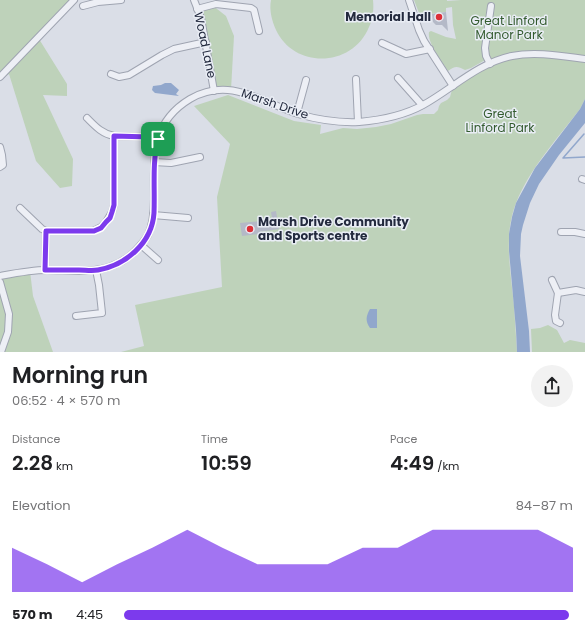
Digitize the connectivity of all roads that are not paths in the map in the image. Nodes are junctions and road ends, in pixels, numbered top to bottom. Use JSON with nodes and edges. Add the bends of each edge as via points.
{"nodes":[{"id":1,"x":74,"y":0,"type":"edge"},
{"id":2,"x":121,"y":0,"type":"edge"},
{"id":3,"x":194,"y":0,"type":"edge"},
{"id":4,"x":409,"y":0,"type":"edge"},
{"id":5,"x":92,"y":2,"type":"edge"},
{"id":6,"x":232,"y":3,"type":"edge"},
{"id":7,"x":83,"y":6,"type":"dead end"},
{"id":8,"x":491,"y":6,"type":"dead end"},
{"id":9,"x":197,"y":9,"type":"junction"},
{"id":10,"x":259,"y":31,"type":"dead end"},
{"id":11,"x":206,"y":42,"type":"junction"},
{"id":12,"x":382,"y":43,"type":"dead end"},
{"id":13,"x":430,"y":49,"type":"junction"},
{"id":14,"x":585,"y":59,"type":"edge"},
{"id":15,"x":490,"y":64,"type":"junction"},
{"id":16,"x":111,"y":74,"type":"dead end"},
{"id":17,"x":0,"y":77,"type":"edge"},
{"id":18,"x":398,"y":78,"type":"dead end"},
{"id":19,"x":356,"y":79,"type":"dead end"},
{"id":20,"x":306,"y":80,"type":"dead end"},
{"id":21,"x":453,"y":86,"type":"junction"},
{"id":22,"x":214,"y":91,"type":"junction"},
{"id":23,"x":422,"y":105,"type":"junction"},
{"id":24,"x":297,"y":113,"type":"junction"},
{"id":25,"x":87,"y":118,"type":"dead end"},
{"id":26,"x":358,"y":122,"type":"junction"},
{"id":27,"x":114,"y":136,"type":"junction"},
{"id":28,"x":158,"y":139,"type":"junction"},
{"id":29,"x":0,"y":147,"type":"edge"},
{"id":30,"x":200,"y":157,"type":"dead end"},
{"id":31,"x":154,"y":162,"type":"junction"},
{"id":32,"x":0,"y":167,"type":"edge"},
{"id":33,"x":20,"y":208,"type":"dead end"},
{"id":34,"x":154,"y":214,"type":"junction"},
{"id":35,"x":188,"y":218,"type":"dead end"},
{"id":36,"x":46,"y":231,"type":"junction"},
{"id":37,"x":561,"y":232,"type":"dead end"},
{"id":38,"x":585,"y":234,"type":"edge"},
{"id":39,"x":141,"y":246,"type":"junction"},
{"id":40,"x":158,"y":260,"type":"dead end"},
{"id":41,"x":45,"y":270,"type":"junction"},
{"id":42,"x":96,"y":270,"type":"junction"},
{"id":43,"x":0,"y":276,"type":"edge"},
{"id":44,"x":552,"y":280,"type":"dead end"},
{"id":45,"x":0,"y":282,"type":"edge"},
{"id":46,"x":585,"y":292,"type":"edge"},
{"id":47,"x":558,"y":296,"type":"junction"},
{"id":48,"x":76,"y":316,"type":"dead end"},
{"id":49,"x":560,"y":323,"type":"dead end"},
{"id":50,"x":1,"y":352,"type":"edge"}],
"edges":[{"from":1,"to":17,"type":"street"},
{"from":2,"to":5,"type":"street"},
{"from":3,"to":9,"type":"street","name":"Woad Lane"},
{"from":4,"to":13,"type":"street","via":[[419,30]]},
{"from":5,"to":7,"type":"street"},
{"from":6,"to":9,"type":"street"},
{"from":6,"to":10,"type":"street","via":[[254,10]]},
{"from":8,"to":15,"type":"street","via":[[485,48]]},
{"from":9,"to":11,"type":"street","name":"Woad Lane"},
{"from":11,"to":16,"type":"street","via":[[162,54],[129,75]]},
{"from":11,"to":22,"type":"street","name":"Woad Lane"},
{"from":12,"to":13,"type":"street","via":[[406,54]]},
{"from":13,"to":21,"type":"street"},
{"from":14,"to":15,"type":"street","name":"Marsh Drive","via":[[531,54],[512,56]]},
{"from":15,"to":21,"type":"street","name":"Marsh Drive"},
{"from":18,"to":23,"type":"street"},
{"from":19,"to":26,"type":"street"},
{"from":20,"to":24,"type":"street"},
{"from":21,"to":23,"type":"street","name":"Marsh Drive"},
{"from":22,"to":24,"type":"street","name":"Marsh Drive","via":[[231,90],[246,93]]},
{"from":22,"to":28,"type":"street","name":"Marsh Drive","via":[[190,99],[177,109],[167,119]]},
{"from":23,"to":26,"type":"street","name":"Marsh Drive","via":[[391,117]]},
{"from":24,"to":26,"type":"street","name":"Marsh Drive","via":[[322,120]]},
{"from":25,"to":27,"type":"street","via":[[101,132]]},
{"from":27,"to":28,"type":"street"},
{"from":27,"to":36,"type":"street","via":[[114,205],[110,218],[101,228],[94,231]]},
{"from":28,"to":31,"type":"street","name":"Marsh Drive"},
{"from":29,"to":32,"type":"street","via":[[3,165]]},
{"from":30,"to":31,"type":"street","via":[[171,163]]},
{"from":31,"to":34,"type":"street","name":"Marsh Drive"},
{"from":33,"to":36,"type":"street"},
{"from":34,"to":35,"type":"street"},
{"from":34,"to":39,"type":"street","name":"Marsh Drive","via":[[148,235]]},
{"from":36,"to":41,"type":"street"},
{"from":37,"to":38,"type":"street"},
{"from":39,"to":40,"type":"street"},
{"from":39,"to":42,"type":"street","name":"Marsh Drive","via":[[128,258],[110,267]]},
{"from":41,"to":42,"type":"street","name":"Marsh Drive"},
{"from":41,"to":43,"type":"street","name":"Marsh Drive"},
{"from":42,"to":48,"type":"street","via":[[102,316]]},
{"from":44,"to":47,"type":"street"},
{"from":45,"to":50,"type":"street","via":[[10,314],[8,332]]},
{"from":46,"to":47,"type":"street","via":[[576,290]]},
{"from":47,"to":49,"type":"street","via":[[555,315],[556,321]]}]}
